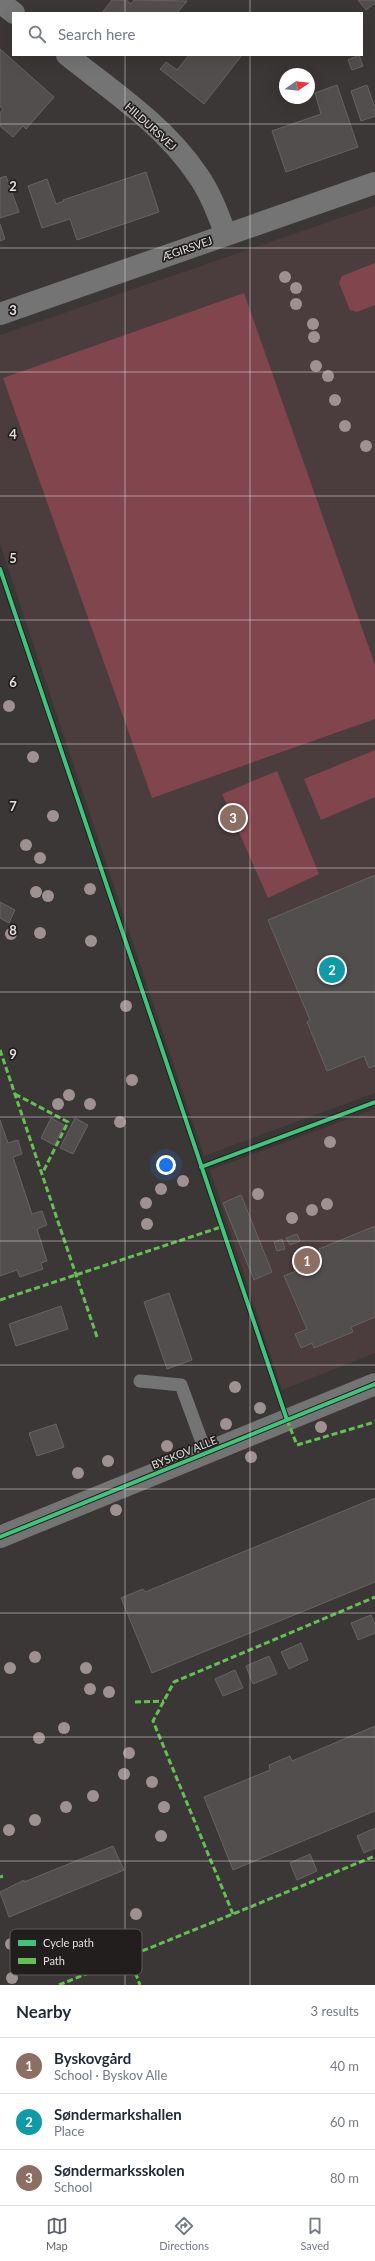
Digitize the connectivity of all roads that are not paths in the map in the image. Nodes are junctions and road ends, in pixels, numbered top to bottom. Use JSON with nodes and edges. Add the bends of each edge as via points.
{"nodes":[{"id":1,"x":0,"y":2,"type":"edge"},
{"id":2,"x":13,"y":12,"type":"edge"},
{"id":3,"x":68,"y":56,"type":"edge"},
{"id":4,"x":375,"y":183,"type":"edge"},
{"id":5,"x":226,"y":235,"type":"junction"},
{"id":6,"x":0,"y":314,"type":"edge"},
{"id":7,"x":140,"y":1381,"type":"dead end"},
{"id":8,"x":375,"y":1384,"type":"edge"},
{"id":9,"x":206,"y":1453,"type":"junction"},
{"id":10,"x":0,"y":1537,"type":"edge"}],
"edges":[{"from":1,"to":2,"type":"street"},
{"from":3,"to":5,"type":"street","name":"HILDURSVEJ","via":[[176,146],[198,174],[215,205]]},
{"from":4,"to":5,"type":"street","name":"ÆGIRSVEJ"},
{"from":5,"to":6,"type":"street","name":"ÆGIRSVEJ"},
{"from":7,"to":9,"type":"lane","via":[[182,1385]]},
{"from":8,"to":9,"type":"street","name":"BYSKOV ALLE"},
{"from":9,"to":10,"type":"street","name":"BYSKOV ALLE"}]}
